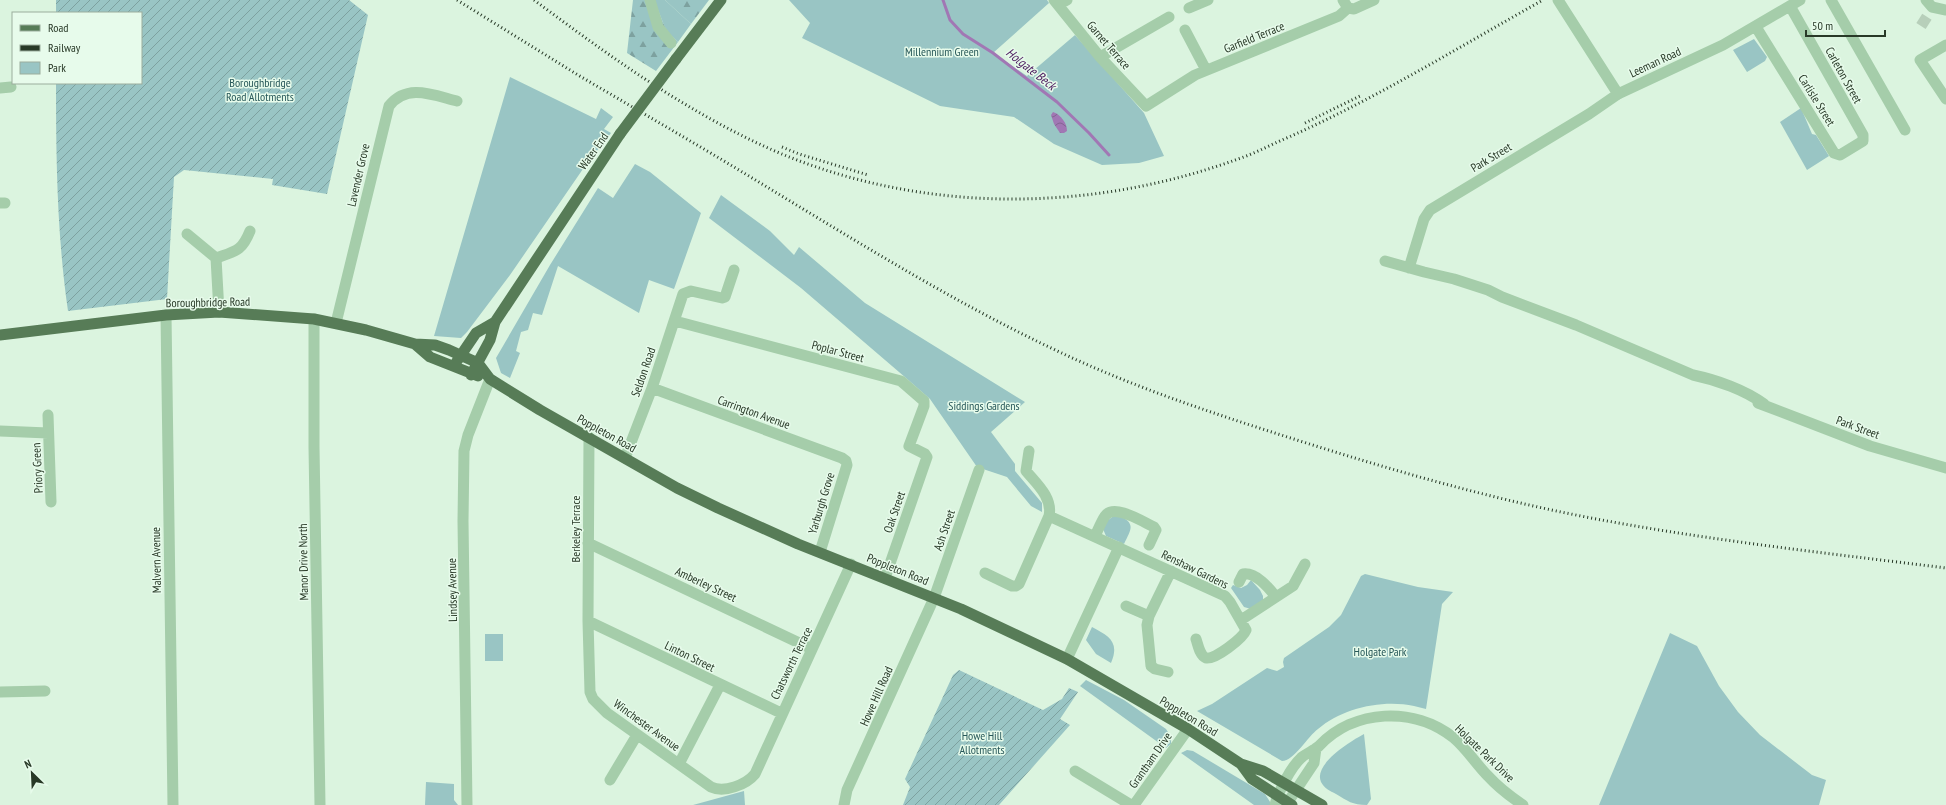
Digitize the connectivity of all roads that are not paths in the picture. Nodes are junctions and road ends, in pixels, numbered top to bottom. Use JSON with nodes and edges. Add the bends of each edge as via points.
{"nodes":[{"id":1,"x":650,"y":0,"type":"edge"},
{"id":2,"x":721,"y":0,"type":"edge"},
{"id":3,"x":1208,"y":0,"type":"edge"},
{"id":4,"x":1374,"y":0,"type":"edge"},
{"id":5,"x":1558,"y":0,"type":"edge"},
{"id":6,"x":1831,"y":0,"type":"edge"},
{"id":7,"x":1060,"y":2,"type":"edge"},
{"id":8,"x":1795,"y":3,"type":"edge"},
{"id":9,"x":1346,"y":4,"type":"edge"},
{"id":10,"x":1929,"y":7,"type":"edge"},
{"id":11,"x":1189,"y":8,"type":"dead end"},
{"id":12,"x":1946,"y":10,"type":"edge"},
{"id":13,"x":1169,"y":17,"type":"dead end"},
{"id":14,"x":1756,"y":27,"type":"junction"},
{"id":15,"x":1185,"y":30,"type":"dead end"},
{"id":16,"x":671,"y":43,"type":"dead end"},
{"id":17,"x":1946,"y":45,"type":"edge"},
{"id":18,"x":1100,"y":57,"type":"junction"},
{"id":19,"x":1206,"y":70,"type":"junction"},
{"id":20,"x":1618,"y":94,"type":"junction"},
{"id":21,"x":1946,"y":99,"type":"edge"},
{"id":22,"x":457,"y":101,"type":"dead end"},
{"id":23,"x":1146,"y":106,"type":"joint"},
{"id":24,"x":1905,"y":130,"type":"dead end"},
{"id":25,"x":1863,"y":136,"type":"joint"},
{"id":26,"x":250,"y":231,"type":"dead end"},
{"id":27,"x":187,"y":234,"type":"dead end"},
{"id":28,"x":216,"y":258,"type":"junction"},
{"id":29,"x":1385,"y":261,"type":"dead end"},
{"id":30,"x":1409,"y":268,"type":"junction"},
{"id":31,"x":734,"y":270,"type":"dead end"},
{"id":32,"x":219,"y":312,"type":"junction"},
{"id":33,"x":166,"y":315,"type":"junction"},
{"id":34,"x":314,"y":319,"type":"junction"},
{"id":35,"x":675,"y":321,"type":"junction"},
{"id":36,"x":495,"y":322,"type":"junction"},
{"id":37,"x":336,"y":323,"type":"junction"},
{"id":38,"x":0,"y":335,"type":"edge"},
{"id":39,"x":415,"y":344,"type":"junction"},
{"id":40,"x":460,"y":354,"type":"junction"},
{"id":41,"x":478,"y":363,"type":"junction"},
{"id":42,"x":453,"y":367,"type":"junction"},
{"id":43,"x":471,"y":375,"type":"junction"},
{"id":44,"x":490,"y":379,"type":"junction"},
{"id":45,"x":652,"y":388,"type":"junction"},
{"id":46,"x":540,"y":410,"type":"joint"},
{"id":47,"x":48,"y":416,"type":"dead end"},
{"id":48,"x":0,"y":431,"type":"edge"},
{"id":49,"x":48,"y":433,"type":"junction"},
{"id":50,"x":589,"y":438,"type":"junction"},
{"id":51,"x":1029,"y":451,"type":"dead end"},
{"id":52,"x":925,"y":454,"type":"joint"},
{"id":53,"x":625,"y":458,"type":"junction"},
{"id":54,"x":846,"y":461,"type":"joint"},
{"id":55,"x":1946,"y":468,"type":"edge"},
{"id":56,"x":979,"y":470,"type":"dead end"},
{"id":57,"x":51,"y":502,"type":"dead end"},
{"id":58,"x":1049,"y":516,"type":"junction"},
{"id":59,"x":1095,"y":536,"type":"junction"},
{"id":60,"x":588,"y":543,"type":"junction"},
{"id":61,"x":1149,"y":545,"type":"dead end"},
{"id":62,"x":1119,"y":547,"type":"junction"},
{"id":63,"x":820,"y":552,"type":"junction"},
{"id":64,"x":851,"y":564,"type":"junction"},
{"id":65,"x":1305,"y":564,"type":"dead end"},
{"id":66,"x":1171,"y":571,"type":"junction"},
{"id":67,"x":985,"y":573,"type":"dead end"},
{"id":68,"x":885,"y":578,"type":"junction"},
{"id":69,"x":1239,"y":582,"type":"dead end"},
{"id":70,"x":1276,"y":597,"type":"junction"},
{"id":71,"x":934,"y":598,"type":"junction"},
{"id":72,"x":1126,"y":606,"type":"dead end"},
{"id":73,"x":1149,"y":616,"type":"junction"},
{"id":74,"x":588,"y":621,"type":"junction"},
{"id":75,"x":1243,"y":625,"type":"junction"},
{"id":76,"x":1196,"y":639,"type":"dead end"},
{"id":77,"x":812,"y":649,"type":"junction"},
{"id":78,"x":1067,"y":659,"type":"junction"},
{"id":79,"x":1168,"y":672,"type":"dead end"},
{"id":80,"x":720,"y":685,"type":"junction"},
{"id":81,"x":45,"y":691,"type":"dead end"},
{"id":82,"x":0,"y":692,"type":"edge"},
{"id":83,"x":781,"y":713,"type":"junction"},
{"id":84,"x":1188,"y":729,"type":"junction"},
{"id":85,"x":637,"y":735,"type":"junction"},
{"id":86,"x":1316,"y":748,"type":"junction"},
{"id":87,"x":679,"y":764,"type":"junction"},
{"id":88,"x":1241,"y":764,"type":"junction"},
{"id":89,"x":1075,"y":771,"type":"dead end"},
{"id":90,"x":755,"y":774,"type":"joint"},
{"id":91,"x":610,"y":780,"type":"dead end"},
{"id":92,"x":1284,"y":783,"type":"junction"},
{"id":93,"x":1296,"y":790,"type":"junction"},
{"id":94,"x":1276,"y":801,"type":"edge"},
{"id":95,"x":1289,"y":804,"type":"edge"},
{"id":96,"x":173,"y":805,"type":"edge"},
{"id":97,"x":320,"y":805,"type":"edge"},
{"id":98,"x":467,"y":805,"type":"edge"},
{"id":99,"x":844,"y":805,"type":"edge"},
{"id":100,"x":1133,"y":805,"type":"edge"},
{"id":101,"x":1322,"y":805,"type":"edge"},
{"id":102,"x":1523,"y":805,"type":"edge"}],
"edges":[{"from":1,"to":16,"type":"street","via":[[658,27]]},
{"from":2,"to":36,"type":"main road","name":"Water End","bridge":true,"via":[[620,134]]},
{"from":3,"to":11,"type":"street"},
{"from":4,"to":9,"type":"street","name":"Garfield Terrace","via":[[1354,9]]},
{"from":5,"to":20,"type":"street"},
{"from":6,"to":24,"type":"street"},
{"from":7,"to":18,"type":"street","name":"Garnet Terrace"},
{"from":8,"to":14,"type":"street","name":"Leeman Road"},
{"from":8,"to":25,"type":"street","name":"Carleton Street"},
{"from":9,"to":19,"type":"street","name":"Garfield Terrace","via":[[1339,16]]},
{"from":10,"to":12,"type":"street"},
{"from":13,"to":18,"type":"street"},
{"from":14,"to":20,"type":"street","name":"Leeman Road"},
{"from":14,"to":25,"type":"street","name":"Carlisle Street","via":[[1834,153],[1840,155],[1863,141]]},
{"from":15,"to":19,"type":"street"},
{"from":17,"to":21,"type":"street","via":[[1920,60]]},
{"from":18,"to":23,"type":"street","name":"Garnet Terrace"},
{"from":19,"to":23,"type":"street","name":"Garfield Terrace"},
{"from":20,"to":30,"type":"street","name":"Park Street","via":[[1430,210],[1424,218]]},
{"from":22,"to":37,"type":"street","name":"Lavender Grove","via":[[426,92],[410,92],[394,100],[389,106]]},
{"from":26,"to":28,"type":"street","via":[[245,244],[239,250]]},
{"from":27,"to":28,"type":"street"},
{"from":28,"to":32,"type":"street"},
{"from":29,"to":30,"type":"street","name":"Park Street"},
{"from":30,"to":55,"type":"street","name":"Park Street","via":[[1437,279],[1502,297],[1576,325],[1870,446]]},
{"from":31,"to":35,"type":"street","name":"Seldon Road","via":[[722,298],[691,291],[683,294]]},
{"from":32,"to":33,"type":"main road","name":"Boroughbridge Road"},
{"from":32,"to":34,"type":"main road","name":"Boroughbridge Road"},
{"from":33,"to":38,"type":"main road","name":"Boroughbridge Road"},
{"from":33,"to":96,"type":"street","name":"Malvern Avenue"},
{"from":34,"to":37,"type":"main road","name":"Boroughbridge Road"},
{"from":34,"to":97,"type":"street","name":"Manor Drive North"},
{"from":35,"to":45,"type":"street","name":"Seldon Road"},
{"from":35,"to":52,"type":"street","name":"Poplar Street","via":[[905,383],[924,401],[909,446]]},
{"from":36,"to":40,"type":"main road","name":"Water End","via":[[476,333]]},
{"from":36,"to":41,"type":"main road","name":"Water End","via":[[490,340]]},
{"from":37,"to":39,"type":"main road","name":"Boroughbridge Road"},
{"from":39,"to":40,"type":"main road","name":"Boroughbridge Road","via":[[435,345]]},
{"from":39,"to":42,"type":"main road","name":"Boroughbridge Road","via":[[430,357]]},
{"from":40,"to":41,"type":"main road","name":"Boroughbridge Road"},
{"from":40,"to":42,"type":"main road","name":"Water End"},
{"from":41,"to":43,"type":"main road","name":"Water End"},
{"from":41,"to":44,"type":"main road","name":"Boroughbridge Road"},
{"from":42,"to":43,"type":"main road","name":"Boroughbridge Road"},
{"from":43,"to":44,"type":"main road","name":"Boroughbridge Road"},
{"from":44,"to":46,"type":"main road","name":"Boroughbridge Road"},
{"from":44,"to":98,"type":"street","name":"Lindsey Avenue","via":[[464,451]]},
{"from":45,"to":53,"type":"street","name":"Seldon Road"},
{"from":45,"to":54,"type":"street","name":"Carrington Avenue"},
{"from":46,"to":50,"type":"main road","name":"Poppleton Road"},
{"from":47,"to":49,"type":"street","name":"Priory Green"},
{"from":48,"to":49,"type":"street","name":"Priory Green"},
{"from":49,"to":57,"type":"street","name":"Priory Green"},
{"from":50,"to":53,"type":"main road","name":"Poppleton Road"},
{"from":50,"to":60,"type":"street","name":"Berkeley Terrace"},
{"from":51,"to":58,"type":"street","via":[[1026,471],[1043,492],[1048,502]]},
{"from":52,"to":68,"type":"street","name":"Oak Street"},
{"from":53,"to":63,"type":"main road","name":"Poppleton Road","via":[[718,508]]},
{"from":54,"to":63,"type":"street","name":"Yarburgh Grove"},
{"from":56,"to":71,"type":"street","name":"Ash Street"},
{"from":58,"to":59,"type":"street","name":"Renshaw Gardens"},
{"from":58,"to":67,"type":"street","via":[[1019,584],[1012,586]]},
{"from":59,"to":61,"type":"street","via":[[1106,515],[1119,510],[1154,527],[1156,530]]},
{"from":59,"to":62,"type":"street","name":"Renshaw Gardens"},
{"from":60,"to":74,"type":"street","name":"Berkeley Terrace"},
{"from":60,"to":77,"type":"street","name":"Amberley Street"},
{"from":62,"to":66,"type":"street","name":"Renshaw Gardens"},
{"from":62,"to":78,"type":"street"},
{"from":63,"to":64,"type":"main road","name":"Poppleton Road"},
{"from":64,"to":68,"type":"main road","name":"Poppleton Road"},
{"from":64,"to":77,"type":"street","name":"Chatsworth Terrace"},
{"from":65,"to":70,"type":"street","via":[[1293,586]]},
{"from":66,"to":73,"type":"street"},
{"from":66,"to":75,"type":"street","name":"Renshaw Gardens","via":[[1225,596]]},
{"from":68,"to":71,"type":"main road","name":"Poppleton Road"},
{"from":69,"to":70,"type":"street","via":[[1243,574],[1252,575]]},
{"from":70,"to":75,"type":"street"},
{"from":71,"to":78,"type":"main road","name":"Poppleton Road"},
{"from":71,"to":99,"type":"street","name":"Howe Hill Road","via":[[847,790]]},
{"from":72,"to":73,"type":"street"},
{"from":73,"to":79,"type":"street","via":[[1149,662],[1155,669]]},
{"from":74,"to":80,"type":"street","name":"Linton Street"},
{"from":74,"to":85,"type":"street","name":"Winchester Avenue","via":[[589,682],[593,699],[607,714]]},
{"from":75,"to":76,"type":"street","via":[[1244,635],[1211,658],[1205,658],[1201,654]]},
{"from":77,"to":83,"type":"street","name":"Chatsworth Terrace"},
{"from":78,"to":84,"type":"main road","name":"Poppleton Road"},
{"from":80,"to":83,"type":"street","name":"Linton Street"},
{"from":80,"to":87,"type":"street"},
{"from":81,"to":82,"type":"street"},
{"from":83,"to":90,"type":"street","name":"Chatsworth Terrace"},
{"from":84,"to":88,"type":"main road","name":"Poppleton Road"},
{"from":84,"to":100,"type":"street","name":"Grantham Drive"},
{"from":85,"to":87,"type":"street","name":"Winchester Avenue"},
{"from":85,"to":91,"type":"street"},
{"from":86,"to":92,"type":"street","name":"Holgate Park Drive","via":[[1301,758]]},
{"from":86,"to":93,"type":"street","via":[[1314,763]]},
{"from":86,"to":102,"type":"street","name":"Holgate Park Drive","via":[[1332,733],[1354,721],[1392,716],[1417,719],[1454,738],[1489,777]]},
{"from":87,"to":90,"type":"street","name":"Winchester Avenue","via":[[721,790],[745,782]]},
{"from":88,"to":92,"type":"main road","name":"Poppleton Road","via":[[1259,769]]},
{"from":88,"to":94,"type":"main road","name":"Poppleton Road","via":[[1252,779]]},
{"from":89,"to":100,"type":"street"},
{"from":92,"to":93,"type":"main road","name":"Poppleton Road"},
{"from":92,"to":94,"type":"street","name":"Holgate Park Drive"},
{"from":93,"to":95,"type":"street"},
{"from":93,"to":101,"type":"main road","name":"Poppleton Road"},
{"from":94,"to":95,"type":"main road","name":"Poppleton Road"}]}
